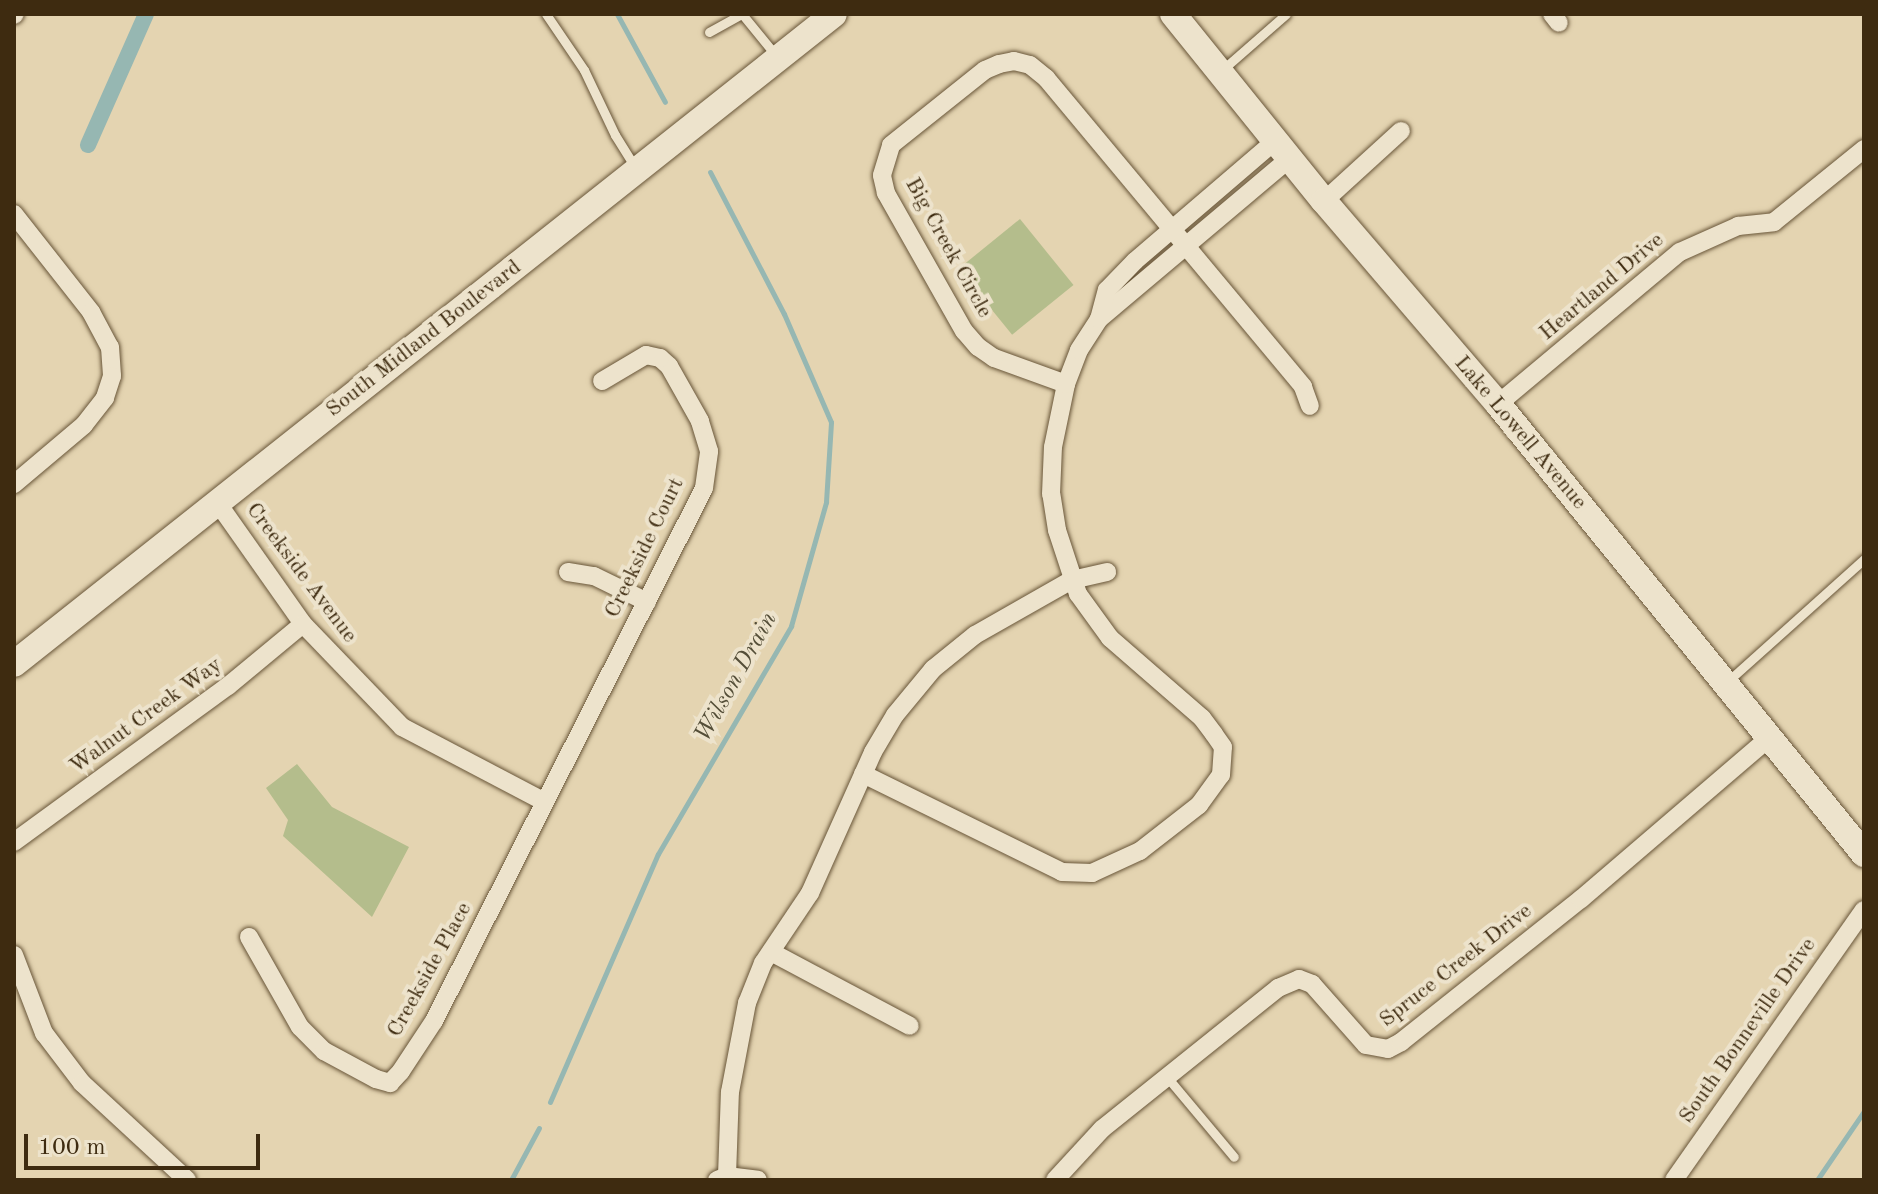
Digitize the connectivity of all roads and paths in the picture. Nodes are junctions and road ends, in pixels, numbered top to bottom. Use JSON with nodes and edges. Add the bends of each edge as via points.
{"nodes":[{"id":1,"x":546,"y":14,"type":"edge"},
{"id":2,"x":742,"y":14,"type":"edge"},
{"id":3,"x":834,"y":14,"type":"edge"},
{"id":4,"x":1173,"y":14,"type":"edge"},
{"id":5,"x":1286,"y":14,"type":"edge"},
{"id":6,"x":709,"y":32,"type":"dead end"},
{"id":7,"x":778,"y":58,"type":"junction"},
{"id":8,"x":1221,"y":71,"type":"junction"},
{"id":9,"x":1401,"y":131,"type":"dead end"},
{"id":10,"x":1864,"y":149,"type":"edge"},
{"id":11,"x":1282,"y":150,"type":"junction"},
{"id":12,"x":638,"y":171,"type":"junction"},
{"id":13,"x":1324,"y":201,"type":"junction"},
{"id":14,"x":14,"y":214,"type":"edge"},
{"id":15,"x":1171,"y":230,"type":"junction"},
{"id":16,"x":1184,"y":245,"type":"junction"},
{"id":17,"x":1099,"y":319,"type":"junction"},
{"id":18,"x":602,"y":381,"type":"dead end"},
{"id":19,"x":1066,"y":384,"type":"junction"},
{"id":20,"x":1498,"y":404,"type":"junction"},
{"id":21,"x":1310,"y":406,"type":"dead end"},
{"id":22,"x":14,"y":484,"type":"edge"},
{"id":23,"x":217,"y":502,"type":"junction"},
{"id":24,"x":1864,"y":559,"type":"edge"},
{"id":25,"x":568,"y":572,"type":"dead end"},
{"id":26,"x":1107,"y":572,"type":"dead end"},
{"id":27,"x":1072,"y":580,"type":"junction"},
{"id":28,"x":647,"y":602,"type":"junction"},
{"id":29,"x":303,"y":624,"type":"junction"},
{"id":30,"x":14,"y":664,"type":"edge"},
{"id":31,"x":1726,"y":683,"type":"junction"},
{"id":32,"x":581,"y":732,"type":"joint"},
{"id":33,"x":1770,"y":737,"type":"junction"},
{"id":34,"x":863,"y":774,"type":"junction"},
{"id":35,"x":545,"y":802,"type":"junction"},
{"id":36,"x":14,"y":842,"type":"edge"},
{"id":37,"x":1864,"y":854,"type":"edge"},
{"id":38,"x":1864,"y":910,"type":"edge"},
{"id":39,"x":249,"y":937,"type":"dead end"},
{"id":40,"x":771,"y":952,"type":"junction"},
{"id":41,"x":14,"y":955,"type":"edge"},
{"id":42,"x":910,"y":1026,"type":"dead end"},
{"id":43,"x":1167,"y":1077,"type":"junction"},
{"id":44,"x":1234,"y":1157,"type":"dead end"},
{"id":45,"x":722,"y":1178,"type":"edge"},
{"id":46,"x":187,"y":1180,"type":"edge"},
{"id":47,"x":758,"y":1180,"type":"edge"},
{"id":48,"x":1055,"y":1180,"type":"edge"},
{"id":49,"x":1674,"y":1180,"type":"edge"}],
"edges":[{"from":1,"to":12,"type":"lane","via":[[584,70]]},
{"from":2,"to":6,"type":"lane"},
{"from":2,"to":7,"type":"lane"},
{"from":3,"to":7,"type":"main road","name":"South Midland Boulevard"},
{"from":4,"to":8,"type":"main road","name":"Lake Lowell Avenue"},
{"from":5,"to":8,"type":"lane"},
{"from":7,"to":12,"type":"main road","name":"South Midland Boulevard"},
{"from":8,"to":11,"type":"main road","name":"Lake Lowell Avenue"},
{"from":9,"to":13,"type":"street"},
{"from":10,"to":20,"type":"street","name":"Heartland Drive","via":[[1774,222],[1738,226],[1680,252]]},
{"from":11,"to":13,"type":"main road","name":"Lake Lowell Avenue"},
{"from":11,"to":15,"type":"street"},
{"from":11,"to":16,"type":"street"},
{"from":12,"to":23,"type":"main road","name":"South Midland Boulevard"},
{"from":13,"to":20,"type":"main road","name":"Lake Lowell Avenue"},
{"from":14,"to":22,"type":"street","via":[[91,312],[110,347],[112,376],[105,398],[84,425]]},
{"from":15,"to":16,"type":"street","name":"Big Creek Circle"},
{"from":15,"to":17,"type":"street","via":[[1107,290]]},
{"from":15,"to":19,"type":"street","name":"Big Creek Circle","via":[[1030,65],[1014,61],[985,70],[891,145],[882,175],[886,193],[964,331],[994,358]]},
{"from":16,"to":17,"type":"street"},
{"from":16,"to":21,"type":"street","name":"Big Creek Circle","via":[[1303,387]]},
{"from":17,"to":19,"type":"street"},
{"from":18,"to":28,"type":"street","name":"Creekside Court","via":[[637,358],[660,358],[700,421],[709,451],[704,488]]},
{"from":19,"to":27,"type":"street","via":[[1053,447],[1051,494]]},
{"from":20,"to":31,"type":"main road","name":"Lake Lowell Avenue"},
{"from":23,"to":29,"type":"street","name":"Creekside Avenue"},
{"from":23,"to":30,"type":"main road","name":"South Midland Boulevard"},
{"from":24,"to":31,"type":"lane"},
{"from":25,"to":28,"type":"street","via":[[594,576]]},
{"from":26,"to":27,"type":"street"},
{"from":27,"to":34,"type":"street","via":[[975,635],[933,669],[895,715]]},
{"from":27,"to":34,"type":"street","via":[[1110,638],[1202,718],[1223,747],[1221,775],[1199,805],[1109,868],[1062,872]]},
{"from":28,"to":32,"type":"street","name":"Creekside Court"},
{"from":29,"to":35,"type":"street","name":"Creekside Avenue","via":[[402,727]]},
{"from":29,"to":36,"type":"street","name":"Walnut Creek Way","via":[[206,703]]},
{"from":31,"to":33,"type":"main road","name":"Lake Lowell Avenue"},
{"from":32,"to":35,"type":"street","name":"Creekside Place"},
{"from":33,"to":37,"type":"main road","name":"Lake Lowell Avenue"},
{"from":33,"to":43,"type":"street","name":"Spruce Creek Drive","via":[[1581,899],[1401,1042],[1388,1049],[1366,1045],[1312,984],[1299,979],[1278,988]]},
{"from":34,"to":40,"type":"street","via":[[810,893]]},
{"from":35,"to":39,"type":"street","name":"Creekside Place","via":[[434,1021],[390,1083],[324,1051],[300,1027]]},
{"from":38,"to":49,"type":"street","name":"South Bonneville Drive"},
{"from":40,"to":42,"type":"street"},
{"from":40,"to":45,"type":"street","via":[[747,1003],[730,1092]]},
{"from":41,"to":46,"type":"street","via":[[44,1033],[82,1083]]},
{"from":43,"to":44,"type":"lane"},
{"from":43,"to":48,"type":"street","via":[[1102,1129]]},
{"from":45,"to":47,"type":"street"}]}
